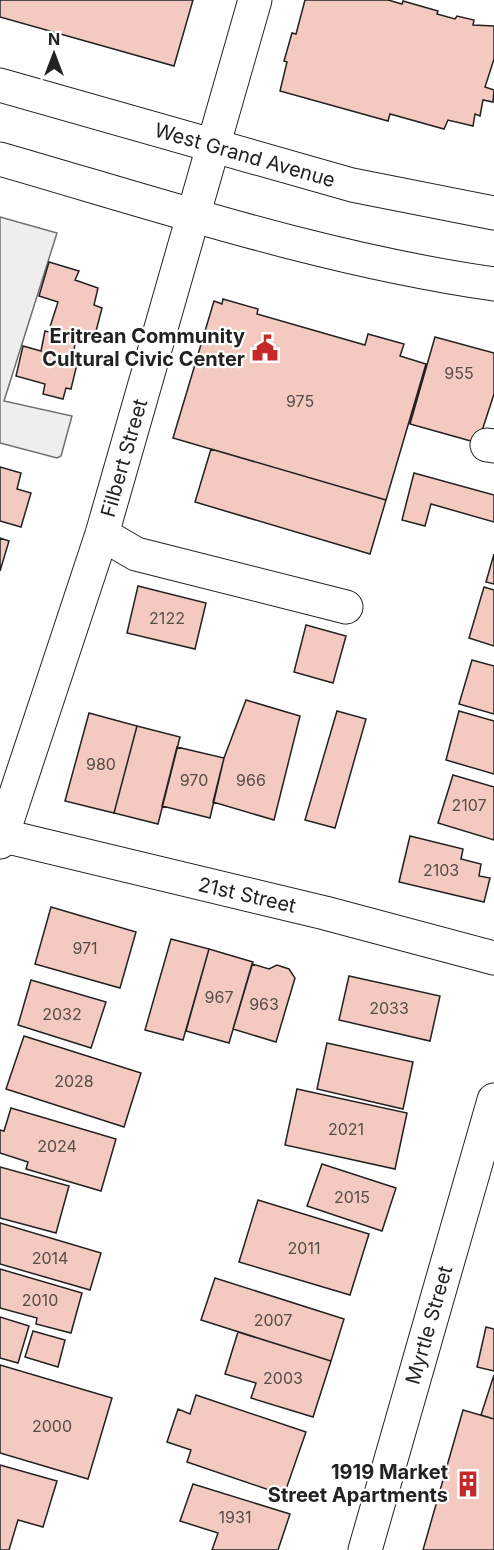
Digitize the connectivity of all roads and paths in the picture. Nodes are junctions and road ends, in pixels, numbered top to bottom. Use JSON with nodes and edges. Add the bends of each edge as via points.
{"nodes":[{"id":1,"x":255,"y":0,"type":"edge"},
{"id":2,"x":0,"y":85,"type":"edge"},
{"id":3,"x":213,"y":147,"type":"junction"},
{"id":4,"x":0,"y":159,"type":"edge"},
{"id":5,"x":494,"y":213,"type":"edge"},
{"id":6,"x":194,"y":215,"type":"junction"},
{"id":7,"x":494,"y":284,"type":"edge"},
{"id":8,"x":102,"y":534,"type":"junction"},
{"id":9,"x":346,"y":607,"type":"dead end"},
{"id":10,"x":1,"y":838,"type":"edge"},
{"id":11,"x":494,"y":958,"type":"edge"},
{"id":12,"x":494,"y":1100,"type":"edge"},
{"id":13,"x":365,"y":1550,"type":"edge"}],
"edges":[{"from":1,"to":3,"type":"street","name":"Filbert Street"},
{"from":2,"to":3,"type":"street","name":"West Grand Avenue"},
{"from":3,"to":5,"type":"street","name":"West Grand Avenue","via":[[352,185]]},
{"from":3,"to":6,"type":"street","name":"Filbert Street"},
{"from":4,"to":6,"type":"street"},
{"from":6,"to":7,"type":"street","via":[[324,251]]},
{"from":6,"to":8,"type":"street","name":"Filbert Street"},
{"from":8,"to":9,"type":"street","via":[[136,554]]},
{"from":8,"to":10,"type":"street","name":"Filbert Street"},
{"from":10,"to":11,"type":"street","name":"21st Street","via":[[325,913]]},
{"from":12,"to":13,"type":"street","name":"Myrtle Street"}]}
